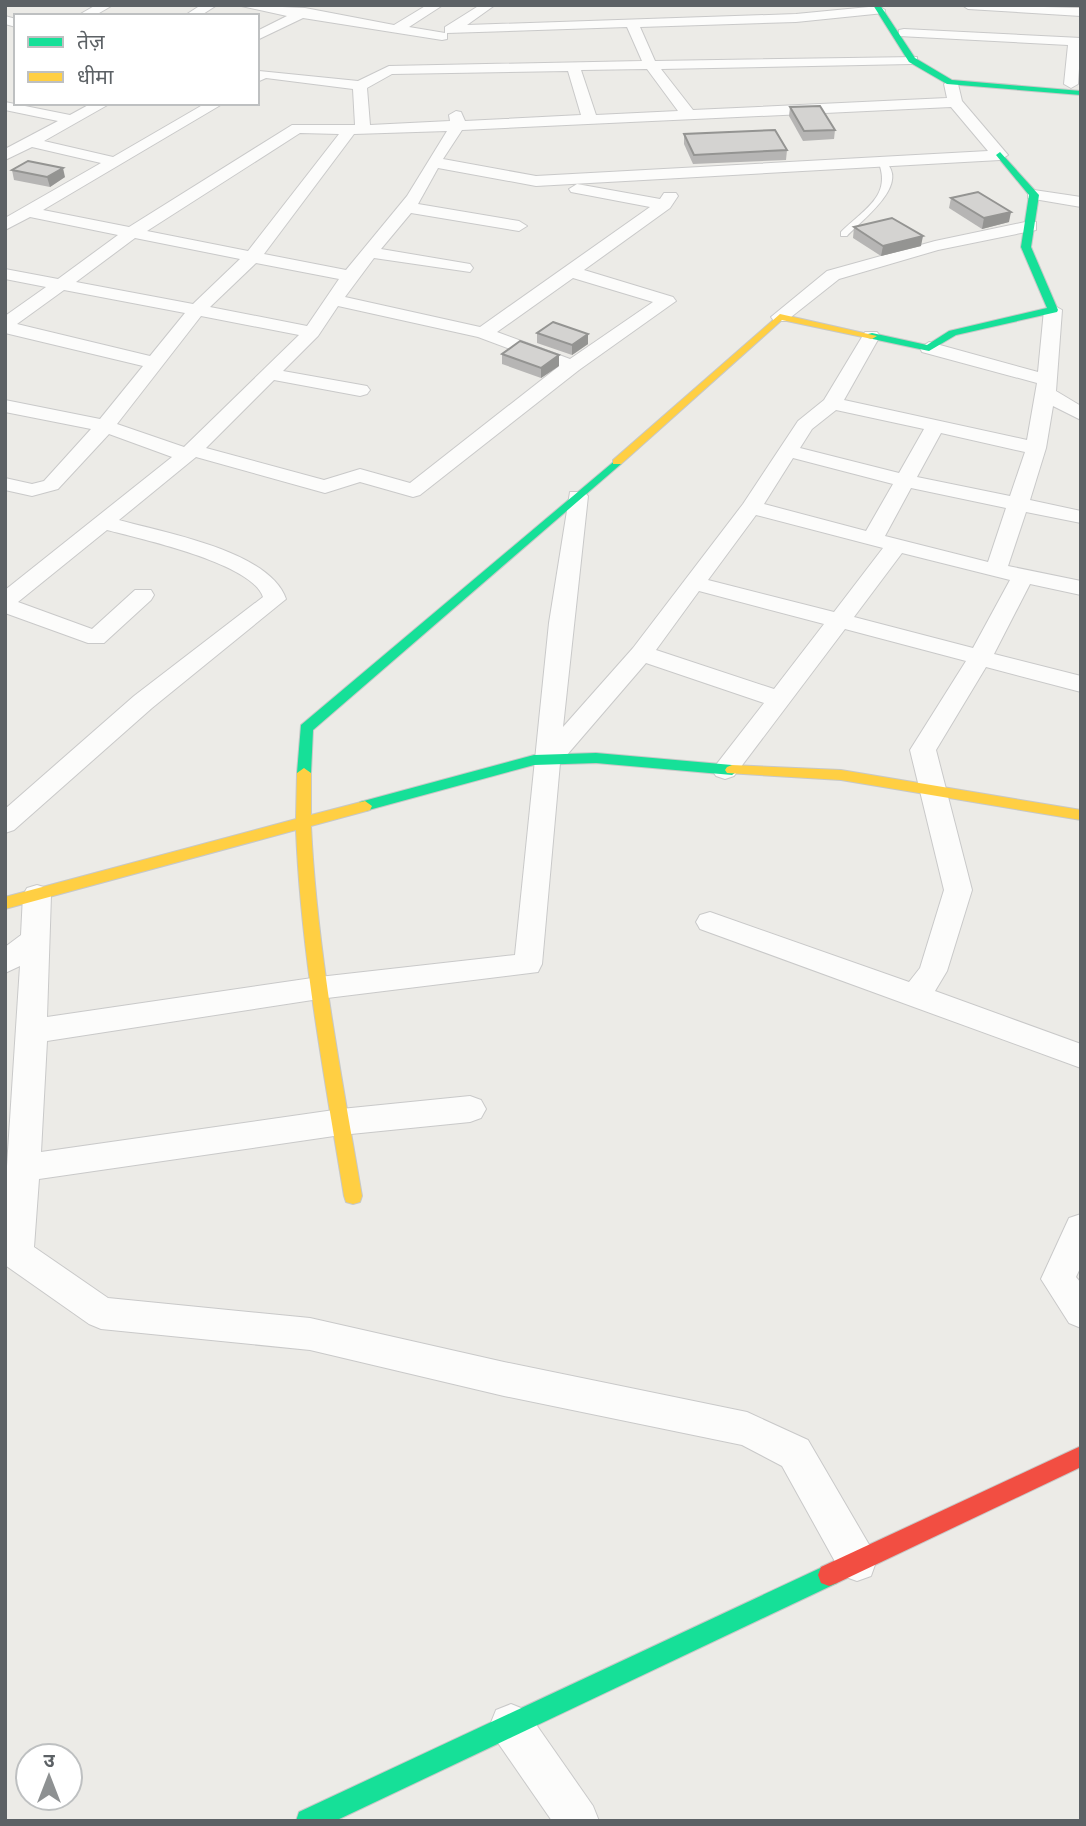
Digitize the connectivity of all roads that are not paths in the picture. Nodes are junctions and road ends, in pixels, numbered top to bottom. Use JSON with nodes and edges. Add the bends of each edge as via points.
{"nodes":[{"id":1,"x":107,"y":5,"type":"edge"},
{"id":2,"x":211,"y":5,"type":"edge"},
{"id":3,"x":243,"y":5,"type":"edge"},
{"id":4,"x":316,"y":5,"type":"edge"},
{"id":5,"x":437,"y":5,"type":"edge"},
{"id":6,"x":487,"y":5,"type":"edge"},
{"id":7,"x":881,"y":7,"type":"edge"},
{"id":8,"x":1049,"y":8,"type":"edge"},
{"id":9,"x":1081,"y":12,"type":"edge"},
{"id":10,"x":87,"y":14,"type":"edge"},
{"id":11,"x":194,"y":14,"type":"edge"},
{"id":12,"x":300,"y":14,"type":"junction"},
{"id":13,"x":977,"y":18,"type":"edge"},
{"id":14,"x":632,"y":23,"type":"junction"},
{"id":15,"x":398,"y":28,"type":"junction"},
{"id":16,"x":447,"y":32,"type":"junction"},
{"id":17,"x":904,"y":33,"type":"junction"},
{"id":18,"x":259,"y":35,"type":"edge"},
{"id":19,"x":1078,"y":42,"type":"edge"},
{"id":20,"x":915,"y":62,"type":"junction"},
{"id":21,"x":650,"y":64,"type":"junction"},
{"id":22,"x":573,"y":66,"type":"junction"},
{"id":23,"x":389,"y":70,"type":"junction"},
{"id":24,"x":260,"y":75,"type":"edge"},
{"id":25,"x":950,"y":82,"type":"junction"},
{"id":26,"x":360,"y":86,"type":"junction"},
{"id":27,"x":1078,"y":88,"type":"edge"},
{"id":28,"x":955,"y":102,"type":"junction"},
{"id":29,"x":100,"y":105,"type":"edge"},
{"id":30,"x":214,"y":105,"type":"edge"},
{"id":31,"x":5,"y":106,"type":"edge"},
{"id":32,"x":688,"y":114,"type":"junction"},
{"id":33,"x":590,"y":119,"type":"junction"},
{"id":34,"x":72,"y":120,"type":"junction"},
{"id":35,"x":457,"y":120,"type":"junction"},
{"id":36,"x":357,"y":130,"type":"junction"},
{"id":37,"x":30,"y":142,"type":"junction"},
{"id":38,"x":5,"y":155,"type":"edge"},
{"id":39,"x":1000,"y":155,"type":"junction"},
{"id":40,"x":882,"y":161,"type":"junction"},
{"id":41,"x":116,"y":162,"type":"junction"},
{"id":42,"x":433,"y":162,"type":"junction"},
{"id":43,"x":686,"y":171,"type":"junction"},
{"id":44,"x":536,"y":181,"type":"junction"},
{"id":45,"x":1034,"y":195,"type":"junction"},
{"id":46,"x":1081,"y":202,"type":"edge"},
{"id":47,"x":664,"y":205,"type":"junction"},
{"id":48,"x":406,"y":207,"type":"junction"},
{"id":49,"x":27,"y":212,"type":"junction"},
{"id":50,"x":5,"y":225,"type":"edge"},
{"id":51,"x":519,"y":226,"type":"dead end"},
{"id":52,"x":1030,"y":226,"type":"junction"},
{"id":53,"x":135,"y":231,"type":"junction"},
{"id":54,"x":844,"y":234,"type":"dead end"},
{"id":55,"x":370,"y":252,"type":"junction"},
{"id":56,"x":253,"y":256,"type":"junction"},
{"id":57,"x":464,"y":268,"type":"dead end"},
{"id":58,"x":573,"y":272,"type":"junction"},
{"id":59,"x":5,"y":274,"type":"edge"},
{"id":60,"x":351,"y":276,"type":"junction"},
{"id":61,"x":58,"y":284,"type":"junction"},
{"id":62,"x":334,"y":300,"type":"junction"},
{"id":63,"x":197,"y":310,"type":"junction"},
{"id":64,"x":1053,"y":310,"type":"junction"},
{"id":65,"x":780,"y":317,"type":"junction"},
{"id":66,"x":5,"y":326,"type":"edge"},
{"id":67,"x":312,"y":332,"type":"junction"},
{"id":68,"x":483,"y":334,"type":"junction"},
{"id":69,"x":871,"y":335,"type":"junction"},
{"id":70,"x":929,"y":348,"type":"junction"},
{"id":71,"x":155,"y":363,"type":"junction"},
{"id":72,"x":572,"y":366,"type":"junction"},
{"id":73,"x":270,"y":374,"type":"junction"},
{"id":74,"x":1047,"y":387,"type":"junction"},
{"id":75,"x":360,"y":390,"type":"dead end"},
{"id":76,"x":832,"y":403,"type":"junction"},
{"id":77,"x":5,"y":407,"type":"edge"},
{"id":78,"x":1081,"y":414,"type":"edge"},
{"id":79,"x":936,"y":425,"type":"junction"},
{"id":80,"x":105,"y":426,"type":"junction"},
{"id":81,"x":1036,"y":448,"type":"junction"},
{"id":82,"x":788,"y":451,"type":"junction"},
{"id":83,"x":190,"y":452,"type":"junction"},
{"id":84,"x":908,"y":481,"type":"junction"},
{"id":85,"x":5,"y":484,"type":"edge"},
{"id":86,"x":577,"y":496,"type":"junction"},
{"id":87,"x":1018,"y":504,"type":"junction"},
{"id":88,"x":751,"y":508,"type":"junction"},
{"id":89,"x":1081,"y":517,"type":"edge"},
{"id":90,"x":103,"y":522,"type":"junction"},
{"id":91,"x":872,"y":540,"type":"junction"},
{"id":92,"x":897,"y":545,"type":"junction"},
{"id":93,"x":996,"y":570,"type":"junction"},
{"id":94,"x":1023,"y":576,"type":"junction"},
{"id":95,"x":694,"y":583,"type":"junction"},
{"id":96,"x":1081,"y":588,"type":"edge"},
{"id":97,"x":143,"y":594,"type":"dead end"},
{"id":98,"x":5,"y":603,"type":"edge"},
{"id":99,"x":841,"y":620,"type":"junction"},
{"id":100,"x":641,"y":653,"type":"junction"},
{"id":101,"x":979,"y":659,"type":"junction"},
{"id":102,"x":1081,"y":684,"type":"edge"},
{"id":103,"x":781,"y":700,"type":"junction"},
{"id":104,"x":549,"y":760,"type":"junction"},
{"id":105,"x":725,"y":769,"type":"junction"},
{"id":106,"x":934,"y":791,"type":"junction"},
{"id":107,"x":1081,"y":815,"type":"edge"},
{"id":108,"x":5,"y":824,"type":"edge"},
{"id":109,"x":302,"y":824,"type":"junction"},
{"id":110,"x":21,"y":899,"type":"edge"},
{"id":111,"x":710,"y":922,"type":"dead end"},
{"id":112,"x":36,"y":939,"type":"junction"},
{"id":113,"x":5,"y":962,"type":"edge"},
{"id":114,"x":320,"y":988,"type":"junction"},
{"id":115,"x":914,"y":998,"type":"junction"},
{"id":116,"x":32,"y":1031,"type":"junction"},
{"id":117,"x":1081,"y":1056,"type":"edge"},
{"id":118,"x":470,"y":1109,"type":"dead end"},
{"id":119,"x":341,"y":1122,"type":"junction"},
{"id":120,"x":24,"y":1168,"type":"junction"},
{"id":121,"x":353,"y":1196,"type":"dead end"},
{"id":122,"x":1081,"y":1227,"type":"edge"},
{"id":123,"x":9,"y":1257,"type":"edge"},
{"id":124,"x":1081,"y":1312,"type":"edge"},
{"id":125,"x":1081,"y":1456,"type":"edge"},
{"id":126,"x":857,"y":1562,"type":"junction"},
{"id":127,"x":511,"y":1725,"type":"junction"},
{"id":128,"x":308,"y":1821,"type":"edge"},
{"id":129,"x":578,"y":1821,"type":"edge"}],
"edges":[{"from":1,"to":10,"type":"street"},
{"from":2,"to":11,"type":"street"},
{"from":3,"to":12,"type":"street"},
{"from":4,"to":12,"type":"street"},
{"from":5,"to":15,"type":"street"},
{"from":6,"to":16,"type":"street"},
{"from":7,"to":14,"type":"street","via":[[791,23]]},
{"from":7,"to":17,"type":"street"},
{"from":7,"to":20,"type":"street"},
{"from":8,"to":9,"type":"street"},
{"from":8,"to":13,"type":"street"},
{"from":12,"to":15,"type":"street"},
{"from":12,"to":18,"type":"street"},
{"from":13,"to":17,"type":"street"},
{"from":13,"to":19,"type":"street"},
{"from":14,"to":16,"type":"street"},
{"from":14,"to":21,"type":"street"},
{"from":15,"to":16,"type":"street"},
{"from":16,"to":23,"type":"street"},
{"from":17,"to":20,"type":"street","via":[[918,55]]},
{"from":19,"to":27,"type":"street"},
{"from":20,"to":21,"type":"street","via":[[808,56]]},
{"from":20,"to":25,"type":"street"},
{"from":21,"to":22,"type":"street"},
{"from":21,"to":32,"type":"street"},
{"from":22,"to":23,"type":"street"},
{"from":22,"to":33,"type":"street"},
{"from":23,"to":26,"type":"street"},
{"from":24,"to":26,"type":"street"},
{"from":25,"to":27,"type":"street","via":[[966,78]]},
{"from":25,"to":28,"type":"street"},
{"from":26,"to":36,"type":"street"},
{"from":28,"to":32,"type":"street"},
{"from":28,"to":39,"type":"street"},
{"from":29,"to":34,"type":"street"},
{"from":30,"to":41,"type":"street"},
{"from":31,"to":34,"type":"street"},
{"from":32,"to":33,"type":"street"},
{"from":33,"to":35,"type":"street"},
{"from":34,"to":37,"type":"street"},
{"from":35,"to":36,"type":"street"},
{"from":35,"to":42,"type":"street"},
{"from":36,"to":53,"type":"street","via":[[297,128]]},
{"from":36,"to":56,"type":"street"},
{"from":37,"to":38,"type":"street"},
{"from":37,"to":41,"type":"street"},
{"from":39,"to":40,"type":"street"},
{"from":39,"to":45,"type":"street"},
{"from":40,"to":43,"type":"street"},
{"from":40,"to":54,"type":"lane","via":[[889,173],[887,190]]},
{"from":41,"to":49,"type":"street"},
{"from":42,"to":44,"type":"street"},
{"from":42,"to":48,"type":"street"},
{"from":43,"to":44,"type":"street"},
{"from":43,"to":47,"type":"street"},
{"from":44,"to":47,"type":"street"},
{"from":45,"to":46,"type":"street"},
{"from":45,"to":52,"type":"street"},
{"from":47,"to":58,"type":"street"},
{"from":48,"to":51,"type":"street"},
{"from":48,"to":55,"type":"street"},
{"from":49,"to":50,"type":"street"},
{"from":49,"to":53,"type":"street"},
{"from":52,"to":64,"type":"street","via":[[1026,247]]},
{"from":52,"to":65,"type":"street","via":[[935,246],[833,275]]},
{"from":53,"to":56,"type":"street"},
{"from":53,"to":61,"type":"street"},
{"from":55,"to":57,"type":"street"},
{"from":55,"to":60,"type":"street"},
{"from":56,"to":60,"type":"street"},
{"from":56,"to":63,"type":"street"},
{"from":58,"to":68,"type":"street"},
{"from":58,"to":72,"type":"street","via":[[667,301]]},
{"from":59,"to":61,"type":"street"},
{"from":60,"to":62,"type":"street"},
{"from":61,"to":63,"type":"street"},
{"from":61,"to":66,"type":"street"},
{"from":62,"to":67,"type":"street"},
{"from":62,"to":68,"type":"street"},
{"from":63,"to":67,"type":"street"},
{"from":63,"to":71,"type":"street"},
{"from":64,"to":70,"type":"street","via":[[953,333]]},
{"from":64,"to":74,"type":"street"},
{"from":65,"to":69,"type":"street"},
{"from":65,"to":86,"type":"street"},
{"from":66,"to":71,"type":"street"},
{"from":67,"to":73,"type":"street"},
{"from":68,"to":72,"type":"street"},
{"from":69,"to":70,"type":"street"},
{"from":69,"to":76,"type":"street"},
{"from":70,"to":74,"type":"street"},
{"from":71,"to":80,"type":"street"},
{"from":72,"to":83,"type":"street","via":[[413,491],[360,475],[325,487]]},
{"from":73,"to":75,"type":"street"},
{"from":73,"to":83,"type":"street"},
{"from":74,"to":78,"type":"street"},
{"from":74,"to":81,"type":"street"},
{"from":76,"to":79,"type":"street"},
{"from":76,"to":82,"type":"street","via":[[805,425]]},
{"from":77,"to":80,"type":"street"},
{"from":79,"to":81,"type":"street"},
{"from":79,"to":84,"type":"street"},
{"from":80,"to":83,"type":"street"},
{"from":80,"to":85,"type":"street","via":[[51,485],[32,490]]},
{"from":81,"to":87,"type":"street"},
{"from":82,"to":84,"type":"street"},
{"from":82,"to":88,"type":"street"},
{"from":83,"to":90,"type":"street"},
{"from":84,"to":87,"type":"street"},
{"from":84,"to":91,"type":"street"},
{"from":86,"to":104,"type":"street"},
{"from":86,"to":109,"type":"street","via":[[306,728]]},
{"from":87,"to":89,"type":"street"},
{"from":87,"to":93,"type":"street"},
{"from":88,"to":91,"type":"street"},
{"from":88,"to":95,"type":"street"},
{"from":90,"to":98,"type":"street"},
{"from":90,"to":108,"type":"street","via":[[229,560],[272,584],[275,599],[143,702]]},
{"from":91,"to":92,"type":"street"},
{"from":92,"to":93,"type":"street"},
{"from":92,"to":99,"type":"street"},
{"from":93,"to":94,"type":"street"},
{"from":94,"to":96,"type":"street"},
{"from":94,"to":101,"type":"street"},
{"from":95,"to":99,"type":"street"},
{"from":95,"to":100,"type":"street"},
{"from":97,"to":98,"type":"street","via":[[96,638]]},
{"from":99,"to":101,"type":"street"},
{"from":99,"to":103,"type":"street"},
{"from":100,"to":103,"type":"street"},
{"from":100,"to":104,"type":"street"},
{"from":101,"to":102,"type":"street"},
{"from":101,"to":106,"type":"street","via":[[923,750]]},
{"from":103,"to":105,"type":"street"},
{"from":104,"to":105,"type":"street","via":[[596,758]]},
{"from":104,"to":109,"type":"street","via":[[534,760]]},
{"from":104,"to":114,"type":"street","via":[[528,964]]},
{"from":105,"to":106,"type":"street","via":[[841,775]]},
{"from":106,"to":107,"type":"street"},
{"from":106,"to":115,"type":"street","via":[[958,890],[933,971]]},
{"from":109,"to":110,"type":"street"},
{"from":109,"to":114,"type":"street"},
{"from":110,"to":112,"type":"street"},
{"from":111,"to":115,"type":"street"},
{"from":112,"to":113,"type":"street"},
{"from":112,"to":116,"type":"street"},
{"from":114,"to":116,"type":"street"},
{"from":114,"to":119,"type":"street"},
{"from":115,"to":117,"type":"street"},
{"from":116,"to":120,"type":"street"},
{"from":118,"to":119,"type":"street"},
{"from":119,"to":120,"type":"street"},
{"from":119,"to":121,"type":"street"},
{"from":120,"to":123,"type":"street"},
{"from":122,"to":124,"type":"street","via":[[1058,1279]]},
{"from":123,"to":126,"type":"street","via":[[100,1313],[310,1334],[747,1429],[795,1453]]},
{"from":125,"to":126,"type":"street"},
{"from":126,"to":127,"type":"street"},
{"from":127,"to":128,"type":"street"},
{"from":127,"to":129,"type":"street"}]}
